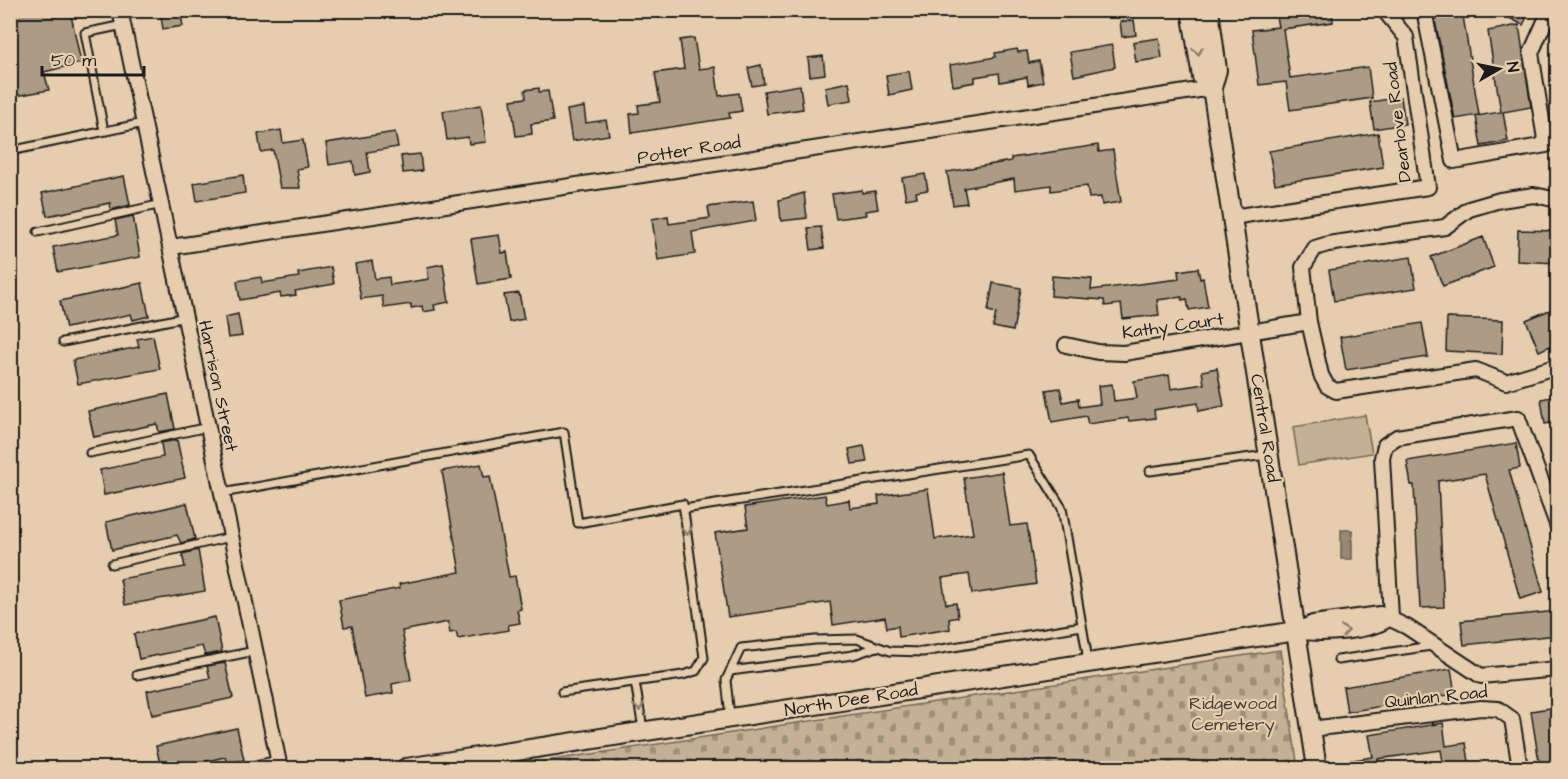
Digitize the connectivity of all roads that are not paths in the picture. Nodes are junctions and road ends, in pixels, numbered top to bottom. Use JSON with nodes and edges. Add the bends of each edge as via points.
{"nodes":[{"id":1,"x":120,"y":10,"type":"edge"},
{"id":2,"x":1191,"y":10,"type":"edge"},
{"id":3,"x":1209,"y":10,"type":"edge"},
{"id":4,"x":1384,"y":10,"type":"edge"},
{"id":5,"x":1424,"y":10,"type":"edge"},
{"id":6,"x":1550,"y":10,"type":"edge"},
{"id":7,"x":123,"y":26,"type":"junction"},
{"id":8,"x":1212,"y":88,"type":"junction"},
{"id":9,"x":144,"y":123,"type":"junction"},
{"id":10,"x":104,"y":131,"type":"junction"},
{"id":11,"x":10,"y":152,"type":"edge"},
{"id":12,"x":1557,"y":200,"type":"edge"},
{"id":13,"x":162,"y":204,"type":"junction"},
{"id":14,"x":1232,"y":217,"type":"junction"},
{"id":15,"x":38,"y":232,"type":"dead end"},
{"id":16,"x":171,"y":247,"type":"junction"},
{"id":17,"x":186,"y":317,"type":"junction"},
{"id":18,"x":1309,"y":322,"type":"junction"},
{"id":19,"x":1250,"y":333,"type":"junction"},
{"id":20,"x":63,"y":342,"type":"dead end"},
{"id":21,"x":1065,"y":345,"type":"dead end"},
{"id":22,"x":1557,"y":366,"type":"edge"},
{"id":23,"x":208,"y":427,"type":"junction"},
{"id":24,"x":90,"y":453,"type":"dead end"},
{"id":25,"x":1269,"y":455,"type":"junction"},
{"id":26,"x":1150,"y":471,"type":"dead end"},
{"id":27,"x":222,"y":493,"type":"junction"},
{"id":28,"x":684,"y":509,"type":"junction"},
{"id":29,"x":1557,"y":527,"type":"edge"},
{"id":30,"x":231,"y":537,"type":"junction"},
{"id":31,"x":112,"y":564,"type":"dead end"},
{"id":32,"x":1391,"y":617,"type":"junction"},
{"id":33,"x":1083,"y":627,"type":"junction"},
{"id":34,"x":1296,"y":631,"type":"junction"},
{"id":35,"x":1436,"y":645,"type":"junction"},
{"id":36,"x":878,"y":646,"type":"junction"},
{"id":37,"x":255,"y":651,"type":"junction"},
{"id":38,"x":1338,"y":660,"type":"dead end"},
{"id":39,"x":1089,"y":663,"type":"junction"},
{"id":40,"x":1557,"y":669,"type":"edge"},
{"id":41,"x":730,"y":671,"type":"junction"},
{"id":42,"x":137,"y":675,"type":"dead end"},
{"id":43,"x":635,"y":681,"type":"junction"},
{"id":44,"x":562,"y":692,"type":"dead end"},
{"id":45,"x":730,"y":718,"type":"junction"},
{"id":46,"x":1311,"y":729,"type":"junction"},
{"id":47,"x":643,"y":732,"type":"junction"},
{"id":48,"x":279,"y":764,"type":"edge"},
{"id":49,"x":242,"y":768,"type":"edge"},
{"id":50,"x":406,"y":768,"type":"edge"},
{"id":51,"x":1317,"y":768,"type":"edge"},
{"id":52,"x":1520,"y":768,"type":"edge"}],
"edges":[{"from":1,"to":7,"type":"street","name":"Harrison Street"},
{"from":2,"to":8,"type":"street","name":"Central Road","one_way":true,"via":[[1202,77]]},
{"from":3,"to":8,"type":"street","name":"Central Road","via":[[1217,70]]},
{"from":4,"to":14,"type":"street","name":"Dearlove Road","via":[[1406,37],[1428,187]]},
{"from":5,"to":6,"type":"street","via":[[1454,161],[1546,145],[1531,53]]},
{"from":7,"to":9,"type":"street","name":"Harrison Street"},
{"from":7,"to":10,"type":"lane","via":[[85,33]]},
{"from":8,"to":14,"type":"street","name":"Central Road"},
{"from":8,"to":16,"type":"street","name":"Potter Road"},
{"from":9,"to":10,"type":"lane"},
{"from":9,"to":13,"type":"street","name":"Harrison Street"},
{"from":10,"to":11,"type":"lane"},
{"from":12,"to":18,"type":"street","via":[[1534,195],[1500,200],[1469,208],[1445,227],[1315,248],[1303,267]]},
{"from":13,"to":15,"type":"lane"},
{"from":13,"to":16,"type":"street","name":"Harrison Street"},
{"from":14,"to":19,"type":"street","name":"Central Road"},
{"from":16,"to":17,"type":"street","name":"Harrison Street"},
{"from":17,"to":20,"type":"lane"},
{"from":17,"to":23,"type":"street","name":"Harrison Street"},
{"from":18,"to":19,"type":"street","name":"Kathy Court"},
{"from":18,"to":22,"type":"street","via":[[1321,375],[1327,386],[1336,391],[1476,370],[1506,382]]},
{"from":19,"to":21,"type":"street","name":"Kathy Court","via":[[1124,353]]},
{"from":19,"to":25,"type":"street","name":"Central Road"},
{"from":23,"to":24,"type":"lane"},
{"from":23,"to":27,"type":"street","name":"Harrison Street"},
{"from":25,"to":26,"type":"lane"},
{"from":25,"to":34,"type":"street","name":"Central Road"},
{"from":27,"to":28,"type":"lane","via":[[564,432],[578,523],[683,504]]},
{"from":27,"to":30,"type":"street","name":"Harrison Street"},
{"from":28,"to":33,"type":"lane","via":[[1029,455],[1062,508]]},
{"from":28,"to":43,"type":"lane","one_way":true,"via":[[704,658],[696,671]]},
{"from":29,"to":32,"type":"street","via":[[1518,418],[1396,437],[1385,445],[1382,458]]},
{"from":30,"to":31,"type":"lane"},
{"from":30,"to":37,"type":"street","name":"Harrison Street"},
{"from":32,"to":34,"type":"street","via":[[1380,614],[1324,622]]},
{"from":32,"to":35,"type":"street"},
{"from":33,"to":36,"type":"lane","via":[[923,652],[890,651]]},
{"from":33,"to":39,"type":"lane"},
{"from":34,"to":39,"type":"street","name":"North Dee Road"},
{"from":34,"to":46,"type":"street","name":"Central Road"},
{"from":35,"to":38,"type":"lane"},
{"from":35,"to":40,"type":"street","via":[[1481,676]]},
{"from":36,"to":41,"type":"lane","via":[[853,655]]},
{"from":36,"to":41,"type":"lane","via":[[857,639],[741,648]]},
{"from":37,"to":42,"type":"lane"},
{"from":37,"to":48,"type":"street","name":"Harrison Street"},
{"from":39,"to":45,"type":"street","name":"North Dee Road"},
{"from":41,"to":45,"type":"lane","via":[[726,680]]},
{"from":43,"to":44,"type":"lane"},
{"from":43,"to":47,"type":"lane","one_way":true},
{"from":45,"to":47,"type":"street","name":"North Dee Road"},
{"from":46,"to":51,"type":"street","name":"Central Road"},
{"from":46,"to":52,"type":"street","name":"Quinlan Road","via":[[1498,709],[1512,719]]},
{"from":47,"to":50,"type":"street","name":"North Dee Road"},
{"from":48,"to":49,"type":"lane"}]}
